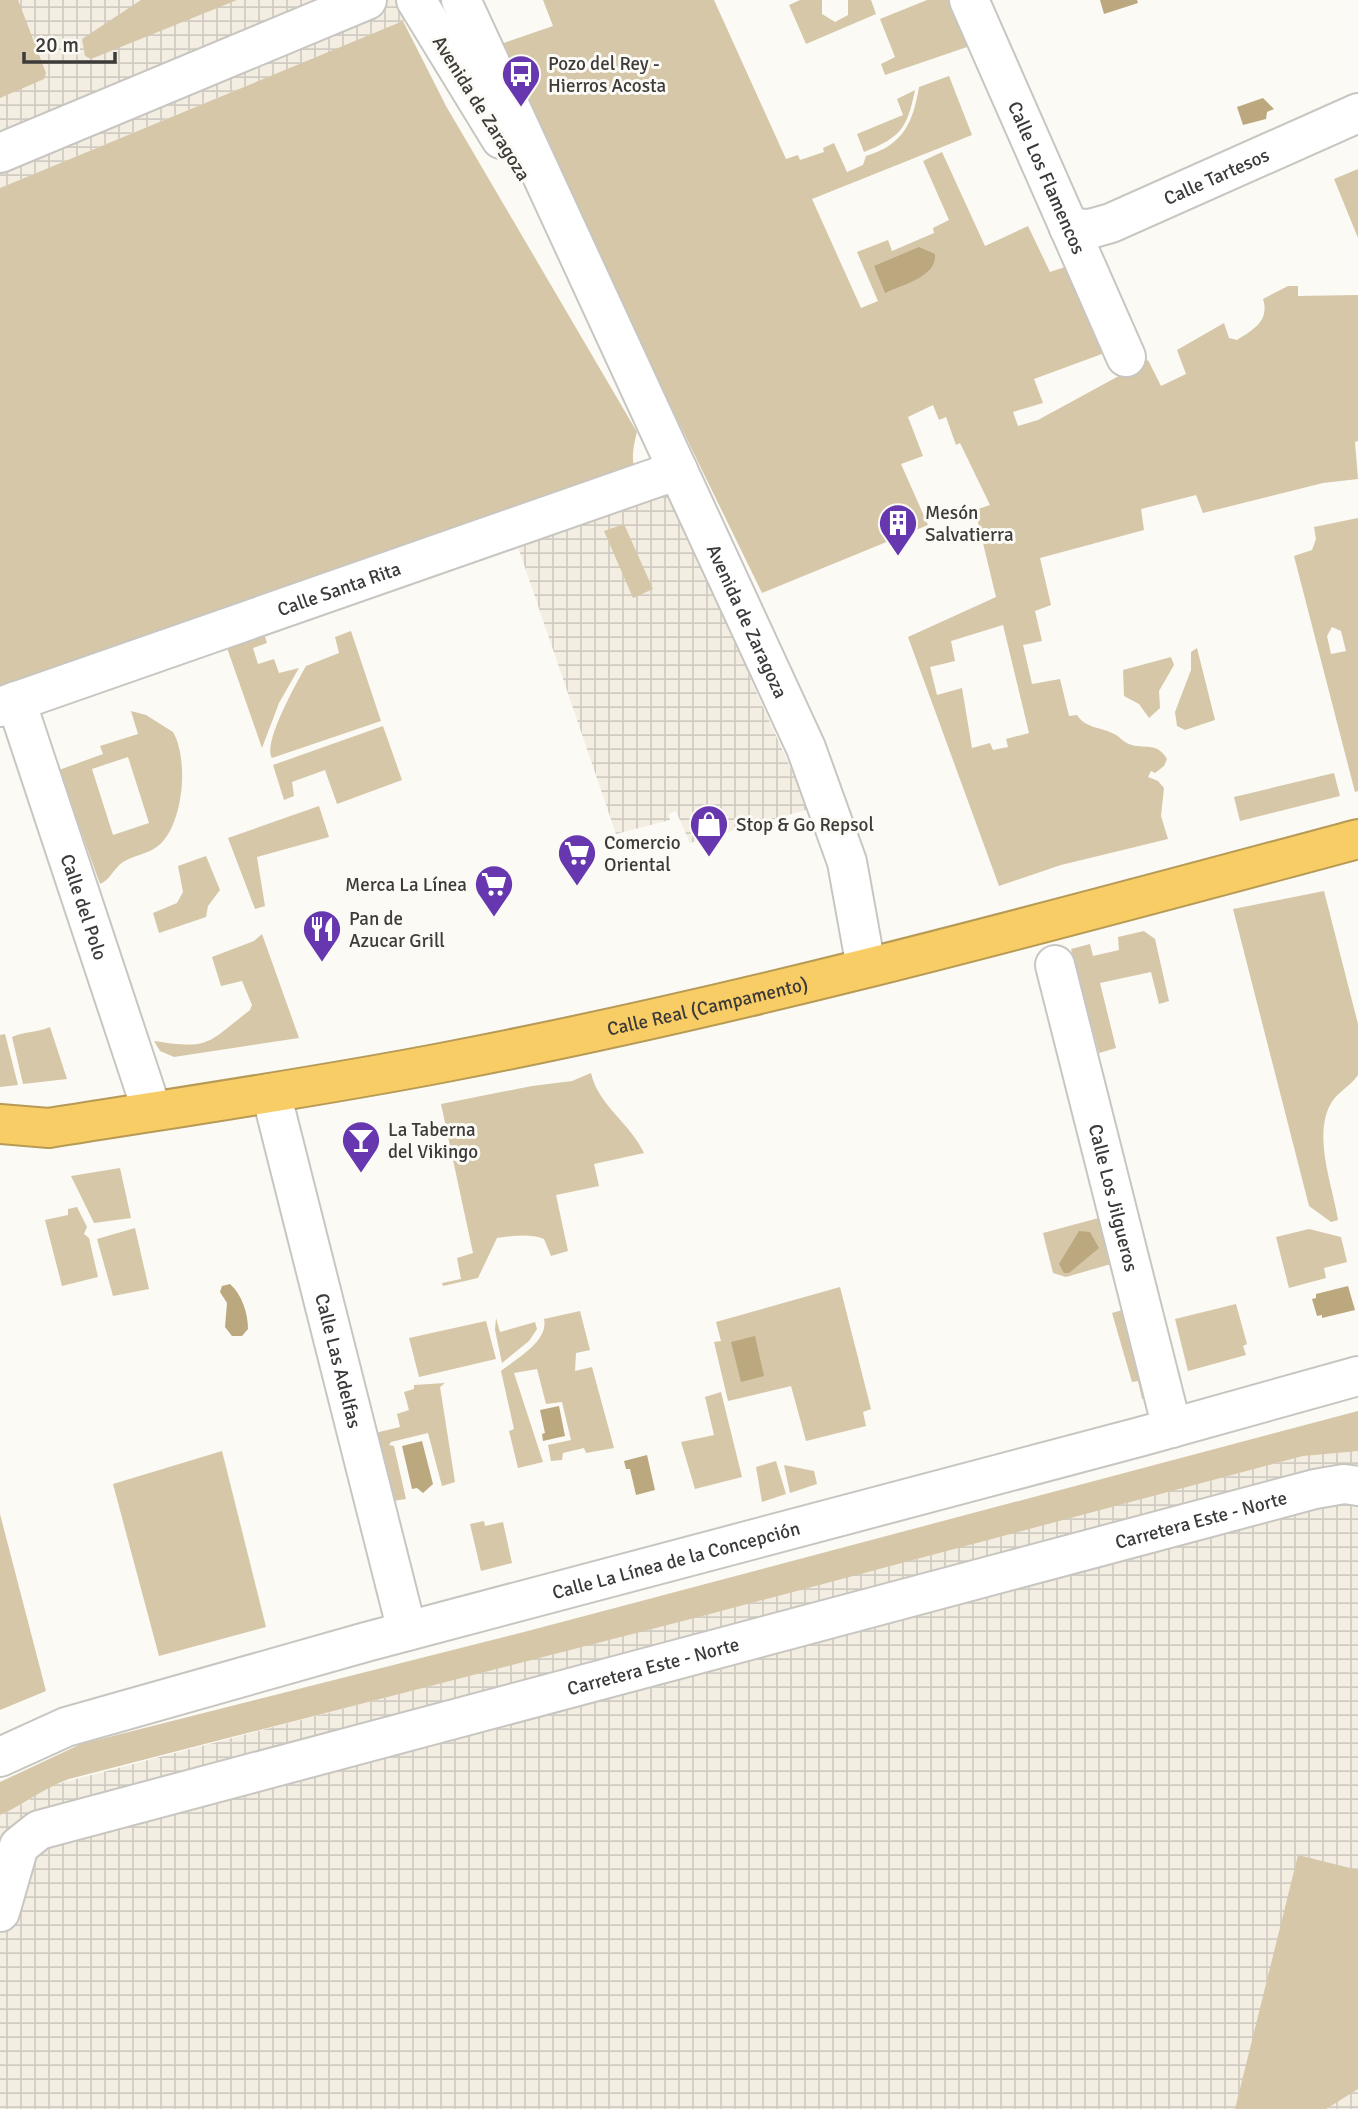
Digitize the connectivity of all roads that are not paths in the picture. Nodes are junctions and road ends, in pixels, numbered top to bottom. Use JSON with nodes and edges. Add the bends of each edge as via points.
{"nodes":[{"id":1,"x":368,"y":0,"type":"edge"},
{"id":2,"x":416,"y":0,"type":"edge"},
{"id":3,"x":446,"y":0,"type":"edge"},
{"id":4,"x":461,"y":0,"type":"edge"},
{"id":5,"x":969,"y":0,"type":"edge"},
{"id":6,"x":504,"y":96,"type":"junction"},
{"id":7,"x":1358,"y":113,"type":"edge"},
{"id":8,"x":0,"y":153,"type":"edge"},
{"id":9,"x":1069,"y":228,"type":"junction"},
{"id":10,"x":593,"y":288,"type":"junction"},
{"id":11,"x":1126,"y":357,"type":"dead end"},
{"id":12,"x":678,"y":470,"type":"junction"},
{"id":13,"x":8,"y":704,"type":"edge"},
{"id":14,"x":1358,"y":839,"type":"edge"},
{"id":15,"x":1055,"y":965,"type":"dead end"},
{"id":16,"x":866,"y":967,"type":"junction"},
{"id":17,"x":271,"y":1093,"type":"junction"},
{"id":18,"x":152,"y":1111,"type":"junction"},
{"id":19,"x":0,"y":1124,"type":"edge"},
{"id":20,"x":49,"y":1128,"type":"junction"},
{"id":21,"x":0,"y":1145,"type":"edge"},
{"id":22,"x":1358,"y":1376,"type":"edge"},
{"id":23,"x":1172,"y":1428,"type":"junction"},
{"id":24,"x":1358,"y":1486,"type":"edge"},
{"id":25,"x":407,"y":1631,"type":"junction"},
{"id":26,"x":0,"y":1757,"type":"edge"},
{"id":27,"x":0,"y":1912,"type":"edge"}],
"edges":[{"from":1,"to":8,"type":"street"},
{"from":2,"to":10,"type":"street","name":"Avenida de Zaragoza"},
{"from":3,"to":6,"type":"street","via":[[480,68]]},
{"from":4,"to":6,"type":"street","name":"Avenida de Zaragoza"},
{"from":5,"to":9,"type":"street","name":"Calle Los Flamencos"},
{"from":6,"to":10,"type":"street","name":"Avenida de Zaragoza"},
{"from":7,"to":9,"type":"street","name":"Calle Tartesos","via":[[1111,223]]},
{"from":9,"to":11,"type":"street","name":"Calle Los Flamencos"},
{"from":10,"to":12,"type":"street","name":"Avenida de Zaragoza"},
{"from":12,"to":13,"type":"street","name":"Calle Santa Rita"},
{"from":12,"to":16,"type":"street","name":"Avenida de Zaragoza","via":[[806,748],[847,862]]},
{"from":13,"to":18,"type":"street","name":"Calle del Polo"},
{"from":14,"to":16,"type":"highway","name":"Calle Real (Campamento)"},
{"from":15,"to":23,"type":"street","name":"Calle Los Jilgueros"},
{"from":16,"to":17,"type":"highway","name":"Calle Real (Campamento)","via":[[442,1063]]},
{"from":17,"to":18,"type":"highway","name":"Calle Real (Campamento)"},
{"from":17,"to":25,"type":"street","name":"Calle Las Adelfas"},
{"from":18,"to":20,"type":"highway","name":"Calle Real (Campamento)"},
{"from":19,"to":20,"type":"highway","name":"Calle Real (Campamento)"},
{"from":20,"to":21,"type":"highway","name":"Calle Real (Campamento)"},
{"from":22,"to":23,"type":"street","name":"Calle La Línea de la Concepción"},
{"from":23,"to":25,"type":"street","name":"Calle La Línea de la Concepción"},
{"from":24,"to":27,"type":"street","name":"Carretera Este - Norte","via":[[1344,1483],[1315,1489],[39,1830],[19,1846]]},
{"from":25,"to":26,"type":"street","name":"Calle La Línea de la Concepción","via":[[66,1727]]}]}
